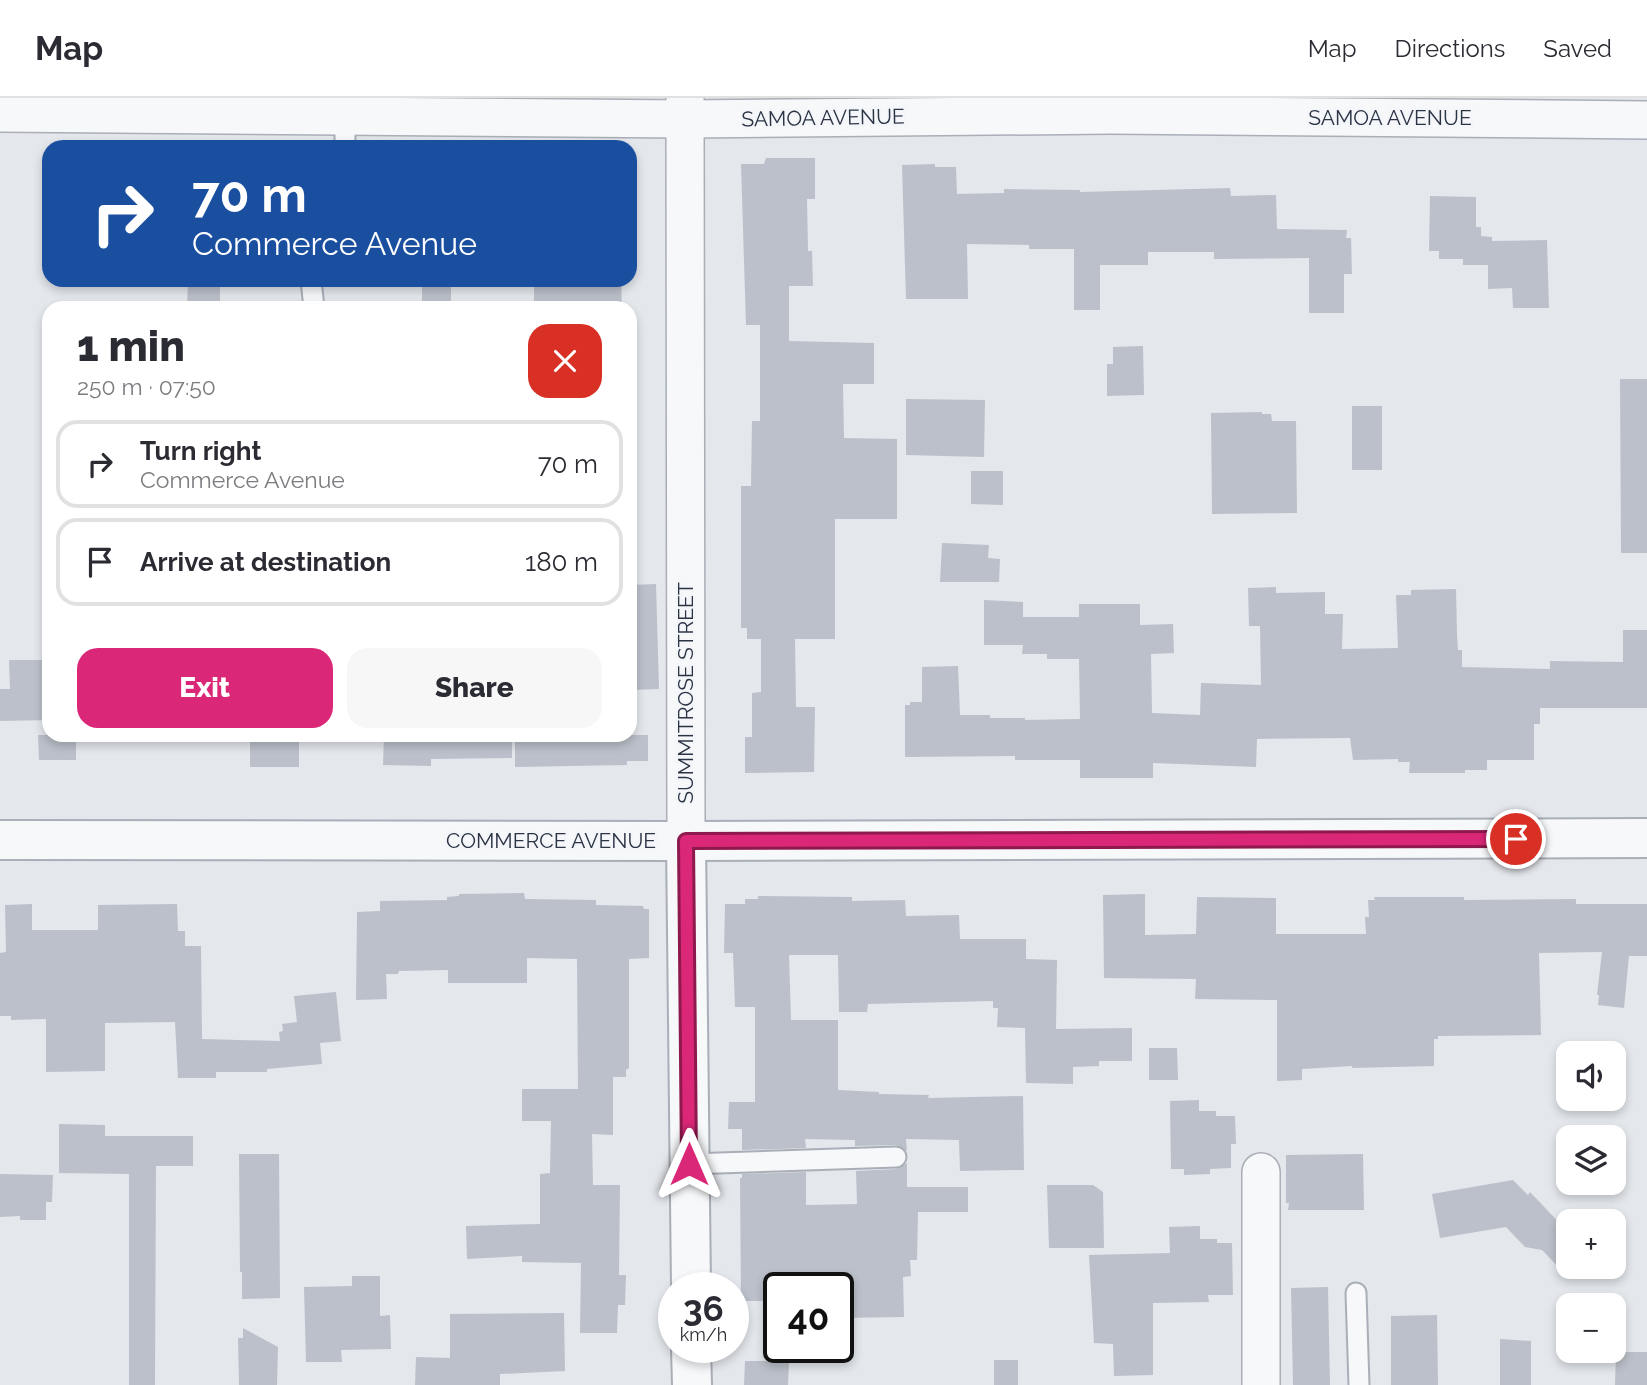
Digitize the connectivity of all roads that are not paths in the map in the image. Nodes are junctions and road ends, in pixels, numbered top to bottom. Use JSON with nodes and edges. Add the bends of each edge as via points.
{"nodes":[{"id":1,"x":917,"y":107,"type":"edge"},
{"id":2,"x":1106,"y":107,"type":"edge"},
{"id":3,"x":1317,"y":107,"type":"edge"},
{"id":4,"x":685,"y":108,"type":"edge"},
{"id":5,"x":0,"y":113,"type":"edge"},
{"id":6,"x":1647,"y":120,"type":"edge"},
{"id":7,"x":345,"y":132,"type":"edge"},
{"id":8,"x":1647,"y":838,"type":"edge"},
{"id":9,"x":0,"y":840,"type":"edge"},
{"id":10,"x":686,"y":841,"type":"junction"},
{"id":11,"x":896,"y":1157,"type":"dead end"},
{"id":12,"x":689,"y":1164,"type":"junction"},
{"id":13,"x":1261,"y":1172,"type":"dead end"},
{"id":14,"x":691,"y":1272,"type":"edge"},
{"id":15,"x":1356,"y":1293,"type":"dead end"},
{"id":16,"x":691,"y":1363,"type":"edge"},
{"id":17,"x":692,"y":1385,"type":"edge"},
{"id":18,"x":1262,"y":1385,"type":"edge"},
{"id":19,"x":1359,"y":1385,"type":"edge"}],
"edges":[{"from":1,"to":2,"type":"street","name":"SAMOA AVENUE"},
{"from":1,"to":4,"type":"street","name":"SAMOA AVENUE"},
{"from":2,"to":3,"type":"street","name":"SAMOA AVENUE"},
{"from":3,"to":6,"type":"street","name":"SAMOA AVENUE"},
{"from":4,"to":7,"type":"street","name":"SAMOA AVENUE"},
{"from":4,"to":10,"type":"street","name":"SUMMITROSE STREET"},
{"from":5,"to":7,"type":"street","name":"SAMOA AVENUE"},
{"from":8,"to":10,"type":"street","name":"COMMERCE AVENUE"},
{"from":9,"to":10,"type":"street","name":"COMMERCE AVENUE"},
{"from":10,"to":12,"type":"street","name":"SUMMITROSE STREET"},
{"from":11,"to":12,"type":"lane"},
{"from":12,"to":14,"type":"street","name":"SUMMITROSE STREET"},
{"from":13,"to":18,"type":"street"},
{"from":15,"to":19,"type":"lane"},
{"from":16,"to":17,"type":"street"}]}
